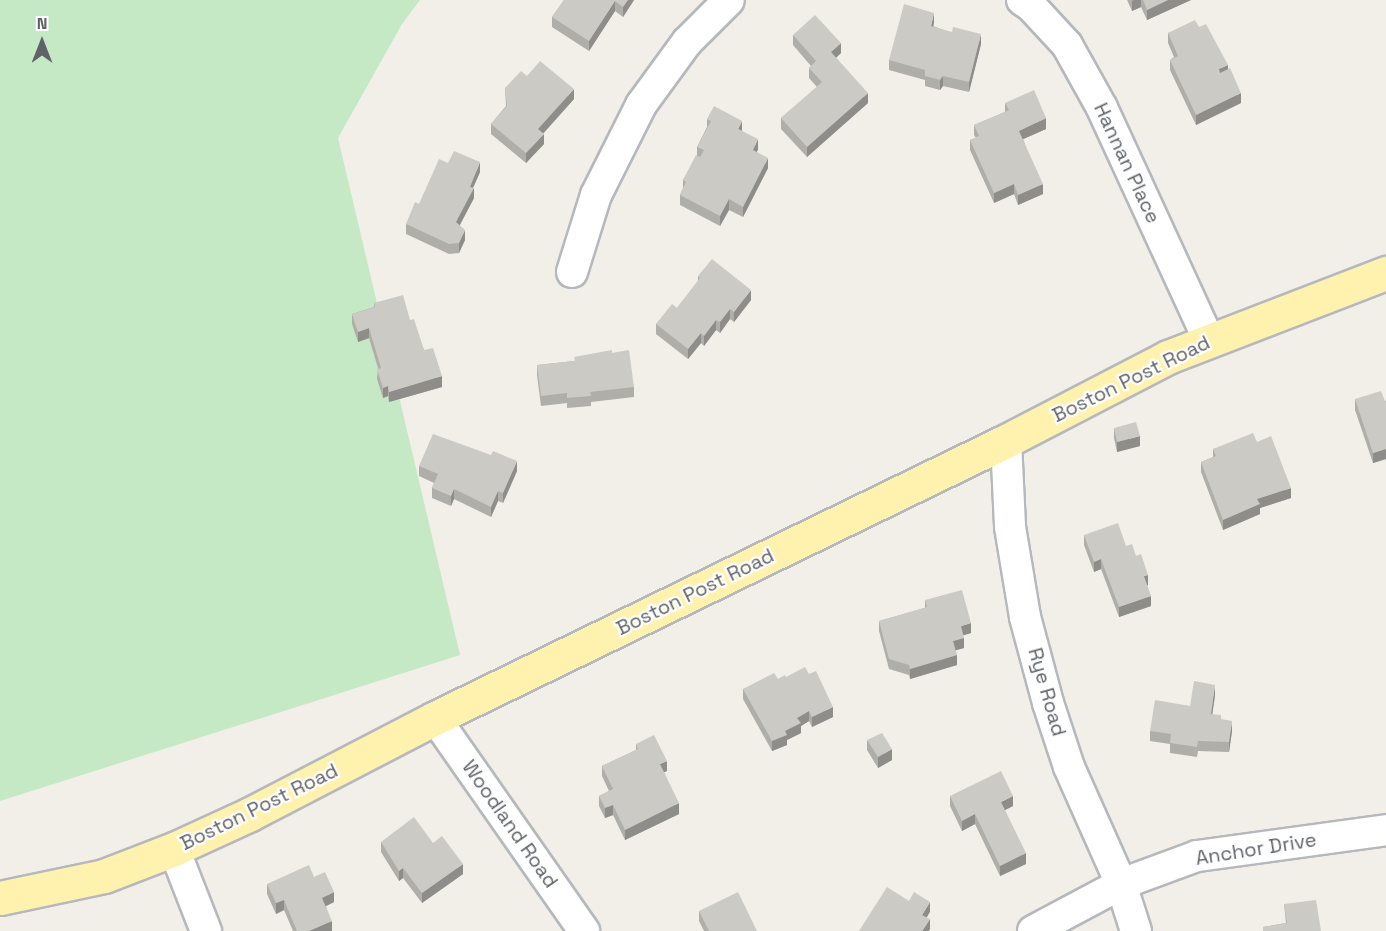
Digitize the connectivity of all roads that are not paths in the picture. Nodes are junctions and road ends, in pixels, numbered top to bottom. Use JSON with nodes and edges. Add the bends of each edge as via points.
{"nodes":[{"id":1,"x":729,"y":0,"type":"edge"},
{"id":2,"x":1022,"y":0,"type":"edge"},
{"id":3,"x":572,"y":272,"type":"dead end"},
{"id":4,"x":1386,"y":273,"type":"edge"},
{"id":5,"x":1209,"y":341,"type":"junction"},
{"id":6,"x":1006,"y":441,"type":"junction"},
{"id":7,"x":435,"y":717,"type":"junction"},
{"id":8,"x":1386,"y":830,"type":"edge"},
{"id":9,"x":174,"y":849,"type":"junction"},
{"id":10,"x":1121,"y":884,"type":"junction"},
{"id":11,"x":0,"y":898,"type":"edge"},
{"id":12,"x":206,"y":931,"type":"edge"},
{"id":13,"x":584,"y":931,"type":"edge"},
{"id":14,"x":1034,"y":931,"type":"edge"},
{"id":15,"x":1136,"y":931,"type":"edge"}],
"edges":[{"from":1,"to":3,"type":"street","via":[[687,42],[641,105],[596,195]]},
{"from":2,"to":5,"type":"street","name":"Hannan Place","via":[[1067,45],[1102,108]]},
{"from":4,"to":5,"type":"main road","name":"Boston Post Road"},
{"from":5,"to":6,"type":"main road","name":"Boston Post Road","via":[[1168,357]]},
{"from":6,"to":7,"type":"main road","name":"Boston Post Road"},
{"from":6,"to":10,"type":"street","name":"Rye Road","via":[[1010,527],[1025,617],[1069,767]]},
{"from":7,"to":9,"type":"main road","name":"Boston Post Road","via":[[250,814]]},
{"from":7,"to":13,"type":"street","name":"Woodland Road"},
{"from":8,"to":10,"type":"street","name":"Anchor Drive","via":[[1197,856]]},
{"from":9,"to":11,"type":"main road","name":"Boston Post Road","via":[[104,876]]},
{"from":9,"to":12,"type":"street"},
{"from":10,"to":14,"type":"street","name":"Anchor Drive"},
{"from":10,"to":15,"type":"street","name":"Rye Road"}]}
